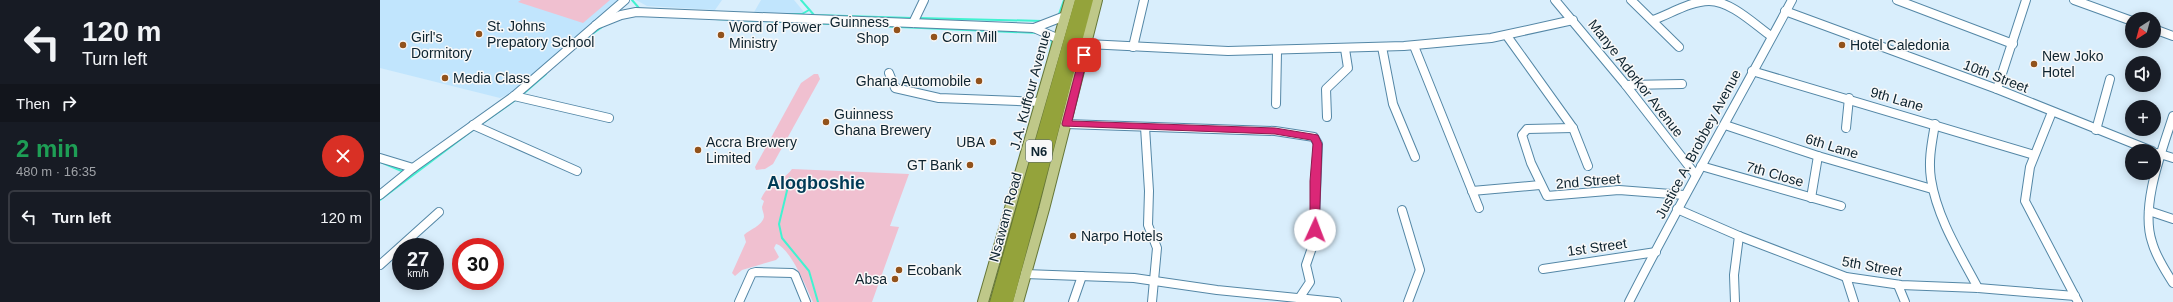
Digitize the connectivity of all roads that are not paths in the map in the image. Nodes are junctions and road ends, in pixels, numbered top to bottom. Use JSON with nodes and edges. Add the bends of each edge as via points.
{"nodes":[{"id":1,"x":924,"y":0,"type":"edge"},
{"id":2,"x":1070,"y":0,"type":"edge"},
{"id":3,"x":1080,"y":0,"type":"edge"},
{"id":4,"x":1088,"y":0,"type":"edge"},
{"id":5,"x":1097,"y":0,"type":"edge"},
{"id":6,"x":1144,"y":0,"type":"edge"},
{"id":7,"x":1555,"y":0,"type":"edge"},
{"id":8,"x":1632,"y":0,"type":"edge"},
{"id":9,"x":1792,"y":0,"type":"edge"},
{"id":10,"x":1897,"y":0,"type":"edge"},
{"id":11,"x":2026,"y":0,"type":"edge"},
{"id":12,"x":2074,"y":0,"type":"edge"},
{"id":13,"x":624,"y":1,"type":"edge"},
{"id":14,"x":1785,"y":11,"type":"junction"},
{"id":15,"x":636,"y":12,"type":"junction"},
{"id":16,"x":1065,"y":16,"type":"junction"},
{"id":17,"x":2125,"y":18,"type":"edge"},
{"id":18,"x":1573,"y":20,"type":"junction"},
{"id":19,"x":1653,"y":20,"type":"junction"},
{"id":20,"x":913,"y":23,"type":"junction"},
{"id":21,"x":596,"y":25,"type":"junction"},
{"id":22,"x":1034,"y":28,"type":"junction"},
{"id":23,"x":2161,"y":32,"type":"edge"},
{"id":24,"x":1507,"y":36,"type":"junction"},
{"id":25,"x":1771,"y":36,"type":"junction"},
{"id":26,"x":2173,"y":36,"type":"edge"},
{"id":27,"x":1059,"y":39,"type":"junction"},
{"id":28,"x":1087,"y":44,"type":"junction"},
{"id":29,"x":2013,"y":44,"type":"junction"},
{"id":30,"x":1414,"y":46,"type":"junction"},
{"id":31,"x":1133,"y":47,"type":"junction"},
{"id":32,"x":1678,"y":47,"type":"dead end"},
{"id":33,"x":1382,"y":48,"type":"junction"},
{"id":34,"x":1345,"y":49,"type":"junction"},
{"id":35,"x":1277,"y":52,"type":"junction"},
{"id":36,"x":1752,"y":71,"type":"junction"},
{"id":37,"x":889,"y":73,"type":"dead end"},
{"id":38,"x":2110,"y":79,"type":"dead end"},
{"id":39,"x":1682,"y":84,"type":"dead end"},
{"id":40,"x":1626,"y":85,"type":"junction"},
{"id":41,"x":1997,"y":90,"type":"junction"},
{"id":42,"x":514,"y":96,"type":"junction"},
{"id":43,"x":1849,"y":98,"type":"junction"},
{"id":44,"x":1041,"y":102,"type":"junction"},
{"id":45,"x":1276,"y":104,"type":"dead end"},
{"id":46,"x":2052,"y":112,"type":"junction"},
{"id":47,"x":1327,"y":116,"type":"dead end"},
{"id":48,"x":2173,"y":116,"type":"edge"},
{"id":49,"x":609,"y":118,"type":"dead end"},
{"id":50,"x":1066,"y":124,"type":"junction"},
{"id":51,"x":1935,"y":124,"type":"junction"},
{"id":52,"x":1725,"y":125,"type":"junction"},
{"id":53,"x":473,"y":126,"type":"junction"},
{"id":54,"x":1145,"y":127,"type":"junction"},
{"id":55,"x":1573,"y":128,"type":"junction"},
{"id":56,"x":1846,"y":128,"type":"dead end"},
{"id":57,"x":2096,"y":130,"type":"junction"},
{"id":58,"x":2134,"y":144,"type":"edge"},
{"id":59,"x":2159,"y":144,"type":"edge"},
{"id":60,"x":2161,"y":154,"type":"edge"},
{"id":61,"x":2034,"y":155,"type":"junction"},
{"id":62,"x":1818,"y":156,"type":"junction"},
{"id":63,"x":1415,"y":157,"type":"dead end"},
{"id":64,"x":380,"y":158,"type":"edge"},
{"id":65,"x":2173,"y":158,"type":"edge"},
{"id":66,"x":1588,"y":166,"type":"dead end"},
{"id":67,"x":1701,"y":166,"type":"junction"},
{"id":68,"x":413,"y":168,"type":"junction"},
{"id":69,"x":577,"y":171,"type":"dead end"},
{"id":70,"x":1695,"y":174,"type":"junction"},
{"id":71,"x":2152,"y":180,"type":"edge"},
{"id":72,"x":1542,"y":189,"type":"junction"},
{"id":73,"x":1932,"y":189,"type":"junction"},
{"id":74,"x":1472,"y":191,"type":"junction"},
{"id":75,"x":380,"y":195,"type":"edge"},
{"id":76,"x":1684,"y":195,"type":"junction"},
{"id":77,"x":1811,"y":198,"type":"junction"},
{"id":78,"x":1841,"y":206,"type":"dead end"},
{"id":79,"x":1479,"y":208,"type":"dead end"},
{"id":80,"x":1677,"y":209,"type":"junction"},
{"id":81,"x":1402,"y":210,"type":"dead end"},
{"id":82,"x":2149,"y":210,"type":"junction"},
{"id":83,"x":439,"y":212,"type":"dead end"},
{"id":84,"x":2173,"y":219,"type":"edge"},
{"id":85,"x":1739,"y":236,"type":"junction"},
{"id":86,"x":1656,"y":252,"type":"junction"},
{"id":87,"x":380,"y":265,"type":"edge"},
{"id":88,"x":1543,"y":269,"type":"dead end"},
{"id":89,"x":1025,"y":274,"type":"junction"},
{"id":90,"x":1082,"y":276,"type":"junction"},
{"id":91,"x":1846,"y":277,"type":"junction"},
{"id":92,"x":1154,"y":281,"type":"junction"},
{"id":93,"x":2173,"y":283,"type":"edge"},
{"id":94,"x":1898,"y":285,"type":"junction"},
{"id":95,"x":1978,"y":288,"type":"junction"},
{"id":96,"x":1295,"y":299,"type":"edge"},
{"id":97,"x":2076,"y":299,"type":"edge"},
{"id":98,"x":739,"y":302,"type":"edge"},
{"id":99,"x":806,"y":302,"type":"edge"},
{"id":100,"x":983,"y":302,"type":"edge"},
{"id":101,"x":997,"y":302,"type":"edge"},
{"id":102,"x":1006,"y":302,"type":"edge"},
{"id":103,"x":1018,"y":302,"type":"edge"},
{"id":104,"x":1073,"y":302,"type":"edge"},
{"id":105,"x":1152,"y":302,"type":"edge"},
{"id":106,"x":1337,"y":302,"type":"edge"},
{"id":107,"x":1408,"y":302,"type":"edge"},
{"id":108,"x":1629,"y":302,"type":"edge"},
{"id":109,"x":1735,"y":302,"type":"edge"},
{"id":110,"x":1854,"y":302,"type":"edge"},
{"id":111,"x":1905,"y":302,"type":"edge"}],
"edges":[{"from":1,"to":20,"type":"street"},
{"from":2,"to":16,"type":"main road","name":"J.A. Kuffour Avenue"},
{"from":3,"to":101,"type":"highway","name":"Nsawam Road","number":"N6"},
{"from":4,"to":102,"type":"highway","name":"Nsawam Road","number":"N6"},
{"from":5,"to":28,"type":"main road"},
{"from":6,"to":31,"type":"street"},
{"from":7,"to":18,"type":"street","name":"Manye Adorkor Avenue"},
{"from":8,"to":19,"type":"street"},
{"from":9,"to":14,"type":"street","name":"Justice A. Brobbey Avenue"},
{"from":10,"to":29,"type":"street"},
{"from":11,"to":29,"type":"street"},
{"from":12,"to":17,"type":"street"},
{"from":13,"to":15,"type":"street"},
{"from":13,"to":21,"type":"street"},
{"from":14,"to":25,"type":"street","name":"Justice A. Brobbey Avenue"},
{"from":14,"to":41,"type":"street","name":"10th Street"},
{"from":15,"to":20,"type":"street"},
{"from":15,"to":21,"type":"street"},
{"from":16,"to":22,"type":"street"},
{"from":16,"to":27,"type":"main road","name":"J.A. Kuffour Avenue"},
{"from":18,"to":24,"type":"street"},
{"from":18,"to":40,"type":"street","name":"Manye Adorkor Avenue"},
{"from":19,"to":25,"type":"street","via":[[1703,2],[1717,2],[1726,5]]},
{"from":19,"to":32,"type":"street"},
{"from":20,"to":22,"type":"street"},
{"from":21,"to":42,"type":"street"},
{"from":22,"to":27,"type":"street"},
{"from":23,"to":26,"type":"street"},
{"from":24,"to":30,"type":"street"},
{"from":24,"to":55,"type":"street"},
{"from":25,"to":36,"type":"street","name":"Justice A. Brobbey Avenue"},
{"from":27,"to":44,"type":"main road","name":"J.A. Kuffour Avenue"},
{"from":28,"to":31,"type":"street"},
{"from":28,"to":50,"type":"main road"},
{"from":29,"to":41,"type":"street"},
{"from":30,"to":33,"type":"street"},
{"from":30,"to":74,"type":"street"},
{"from":31,"to":35,"type":"street"},
{"from":33,"to":34,"type":"street"},
{"from":33,"to":63,"type":"street","via":[[1385,75],[1397,120]]},
{"from":34,"to":35,"type":"street"},
{"from":34,"to":47,"type":"street","via":[[1348,68],[1326,89]]},
{"from":35,"to":45,"type":"street"},
{"from":36,"to":43,"type":"street","name":"9th Lane"},
{"from":36,"to":52,"type":"street","name":"Justice A. Brobbey Avenue"},
{"from":37,"to":44,"type":"street","via":[[895,88],[939,98]]},
{"from":38,"to":57,"type":"street"},
{"from":39,"to":40,"type":"street"},
{"from":40,"to":70,"type":"street","name":"Manye Adorkor Avenue"},
{"from":41,"to":46,"type":"street","name":"10th Street"},
{"from":42,"to":49,"type":"street"},
{"from":42,"to":53,"type":"street"},
{"from":43,"to":51,"type":"street","name":"9th Lane"},
{"from":43,"to":56,"type":"street"},
{"from":44,"to":100,"type":"main road","name":"J.A. Kuffour Avenue"},
{"from":46,"to":57,"type":"street","name":"10th Street"},
{"from":46,"to":61,"type":"street"},
{"from":48,"to":59,"type":"street"},
{"from":50,"to":54,"type":"street"},
{"from":50,"to":89,"type":"main road"},
{"from":51,"to":61,"type":"street","name":"9th Lane"},
{"from":51,"to":73,"type":"street","via":[[1930,163]]},
{"from":52,"to":62,"type":"street","name":"6th Lane"},
{"from":52,"to":67,"type":"street","name":"Justice A. Brobbey Avenue"},
{"from":53,"to":68,"type":"street"},
{"from":53,"to":69,"type":"street"},
{"from":54,"to":92,"type":"street","via":[[1149,191],[1148,224],[1157,248]]},
{"from":54,"to":96,"type":"street","via":[[1275,131],[1314,137],[1318,144],[1314,242],[1306,265],[1310,282]]},
{"from":55,"to":66,"type":"street"},
{"from":55,"to":72,"type":"street","via":[[1523,132]]},
{"from":57,"to":58,"type":"street","name":"10th Street"},
{"from":60,"to":65,"type":"street","name":"10th Street"},
{"from":61,"to":97,"type":"street","via":[[2024,193],[2025,201]]},
{"from":62,"to":73,"type":"street","name":"6th Lane"},
{"from":62,"to":77,"type":"street"},
{"from":64,"to":68,"type":"street"},
{"from":67,"to":70,"type":"street","name":"Justice A. Brobbey Avenue"},
{"from":67,"to":77,"type":"street","name":"7th Close"},
{"from":68,"to":75,"type":"street"},
{"from":70,"to":76,"type":"street","name":"Justice A. Brobbey Avenue"},
{"from":71,"to":82,"type":"street"},
{"from":72,"to":74,"type":"street","name":"2nd Street"},
{"from":72,"to":76,"type":"street","name":"2nd Street","via":[[1550,197],[1619,190]]},
{"from":73,"to":95,"type":"street","via":[[1953,239]]},
{"from":74,"to":79,"type":"street"},
{"from":76,"to":80,"type":"street","name":"Justice A. Brobbey Avenue"},
{"from":77,"to":78,"type":"street","name":"7th Close"},
{"from":80,"to":85,"type":"street","name":"5th Street"},
{"from":80,"to":86,"type":"street","name":"Justice A. Brobbey Avenue"},
{"from":81,"to":107,"type":"street","via":[[1420,270]]},
{"from":82,"to":84,"type":"street"},
{"from":82,"to":93,"type":"street","via":[[2150,238]]},
{"from":83,"to":87,"type":"street"},
{"from":85,"to":91,"type":"street","name":"5th Street"},
{"from":85,"to":109,"type":"street","via":[[1734,275]]},
{"from":86,"to":88,"type":"street","name":"1st Street"},
{"from":86,"to":108,"type":"street","name":"Justice A. Brobbey Avenue"},
{"from":89,"to":90,"type":"street"},
{"from":89,"to":103,"type":"main road"},
{"from":90,"to":92,"type":"street"},
{"from":90,"to":104,"type":"street"},
{"from":91,"to":94,"type":"street","name":"5th Street"},
{"from":91,"to":110,"type":"street"},
{"from":92,"to":96,"type":"street"},
{"from":92,"to":105,"type":"street"},
{"from":94,"to":95,"type":"street","name":"5th Street"},
{"from":94,"to":111,"type":"street"},
{"from":95,"to":97,"type":"street","name":"5th Street"},
{"from":96,"to":106,"type":"street"},
{"from":98,"to":99,"type":"street","via":[[750,275],[756,272],[792,273]]}]}
